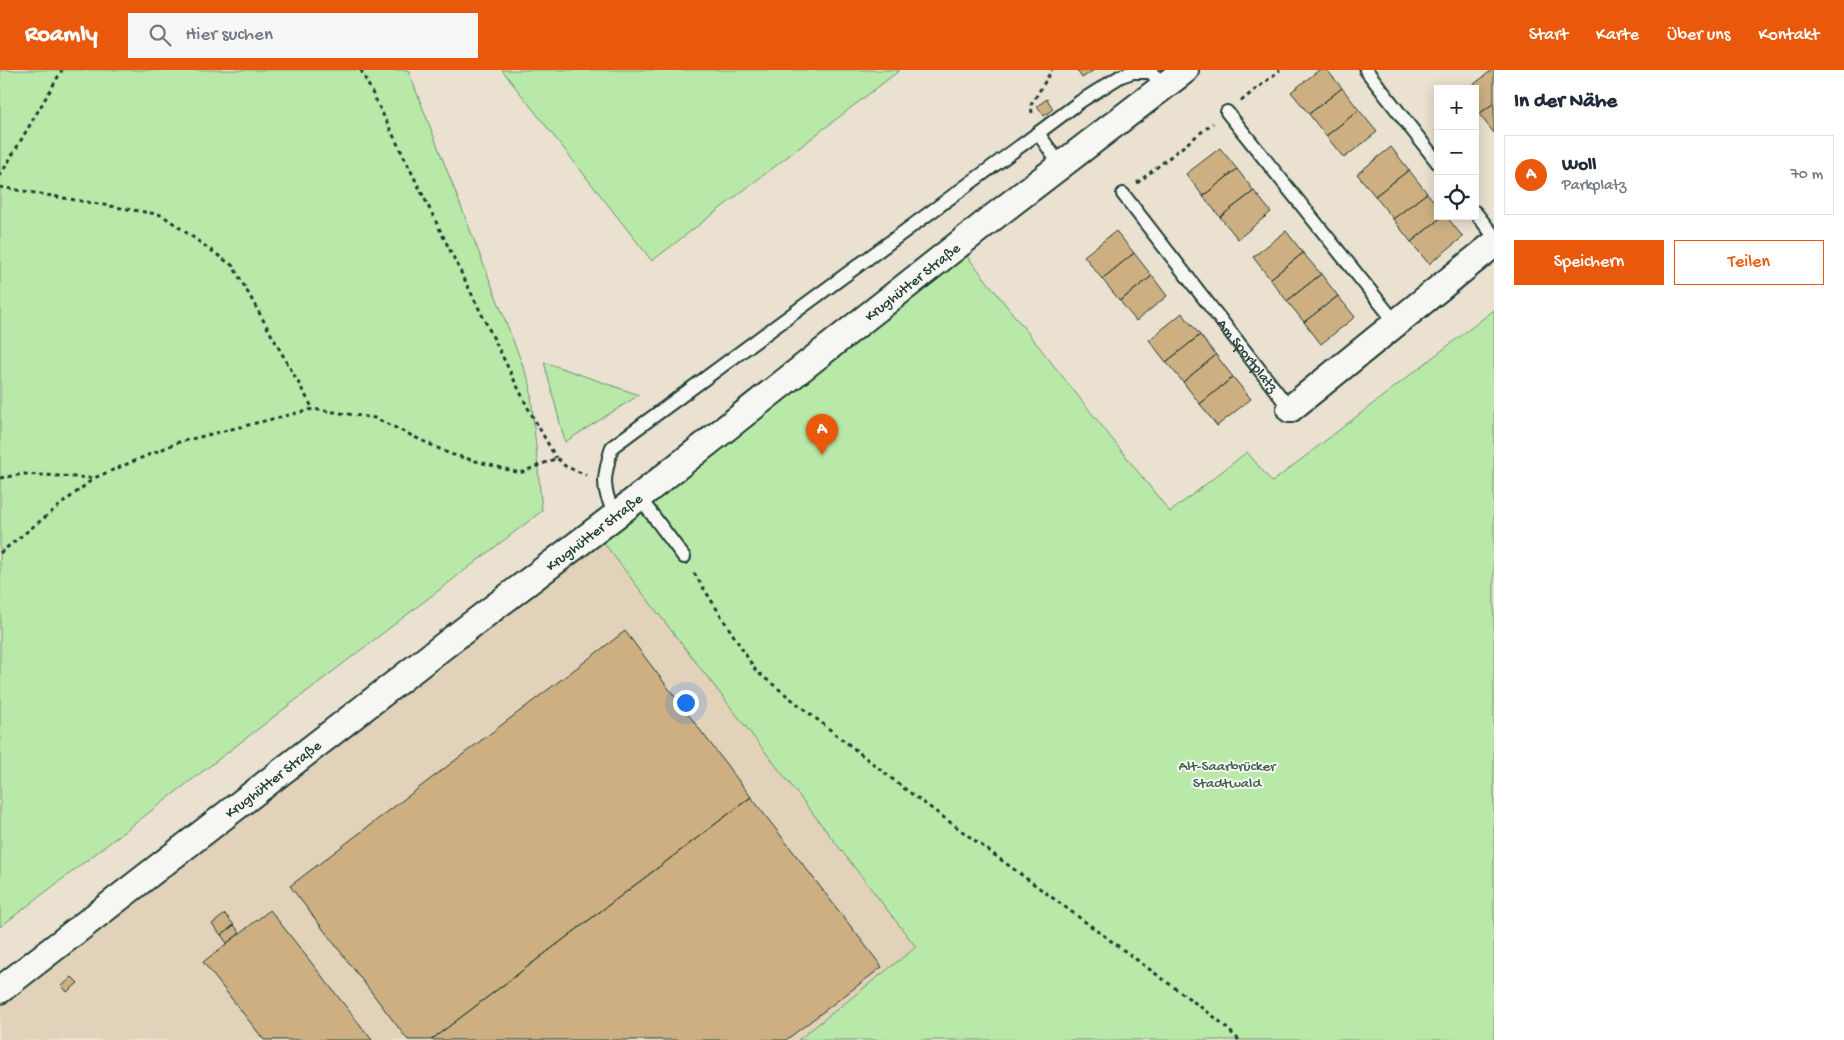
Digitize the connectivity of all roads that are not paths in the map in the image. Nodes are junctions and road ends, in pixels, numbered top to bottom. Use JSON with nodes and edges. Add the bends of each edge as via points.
{"nodes":[{"id":1,"x":1366,"y":70,"type":"edge"},
{"id":2,"x":1175,"y":77,"type":"edge"},
{"id":3,"x":1227,"y":112,"type":"road end"},
{"id":4,"x":1038,"y":133,"type":"junction"},
{"id":5,"x":1434,"y":158,"type":"edge"},
{"id":6,"x":1061,"y":166,"type":"junction"},
{"id":7,"x":1122,"y":194,"type":"road end"},
{"id":8,"x":1479,"y":217,"type":"edge"},
{"id":9,"x":1494,"y":236,"type":"edge"},
{"id":10,"x":1494,"y":244,"type":"edge"},
{"id":11,"x":1396,"y":323,"type":"junction"},
{"id":12,"x":1290,"y":409,"type":"joint"},
{"id":13,"x":639,"y":497,"type":"junction"},
{"id":14,"x":616,"y":515,"type":"junction"},
{"id":15,"x":684,"y":557,"type":"road end"},
{"id":16,"x":0,"y":990,"type":"edge"}],
"edges":[{"from":1,"to":5,"type":"lane"},
{"from":2,"to":4,"type":"lane","via":[[1150,72],[1127,74],[1081,101]]},
{"from":2,"to":6,"type":"street","name":"Krughütter Straße"},
{"from":3,"to":11,"type":"lane"},
{"from":4,"to":6,"type":"lane"},
{"from":4,"to":14,"type":"lane","via":[[612,448],[604,476],[607,500]]},
{"from":6,"to":13,"type":"street","name":"Krughütter Straße"},
{"from":7,"to":12,"type":"lane","name":"Am Sportplatz"},
{"from":8,"to":9,"type":"lane"},
{"from":10,"to":11,"type":"street","name":"Am Sportplatz"},
{"from":11,"to":12,"type":"street","name":"Am Sportplatz"},
{"from":13,"to":14,"type":"street","name":"Krughütter Straße"},
{"from":13,"to":15,"type":"lane"},
{"from":14,"to":16,"type":"street","name":"Krughütter Straße"}]}
